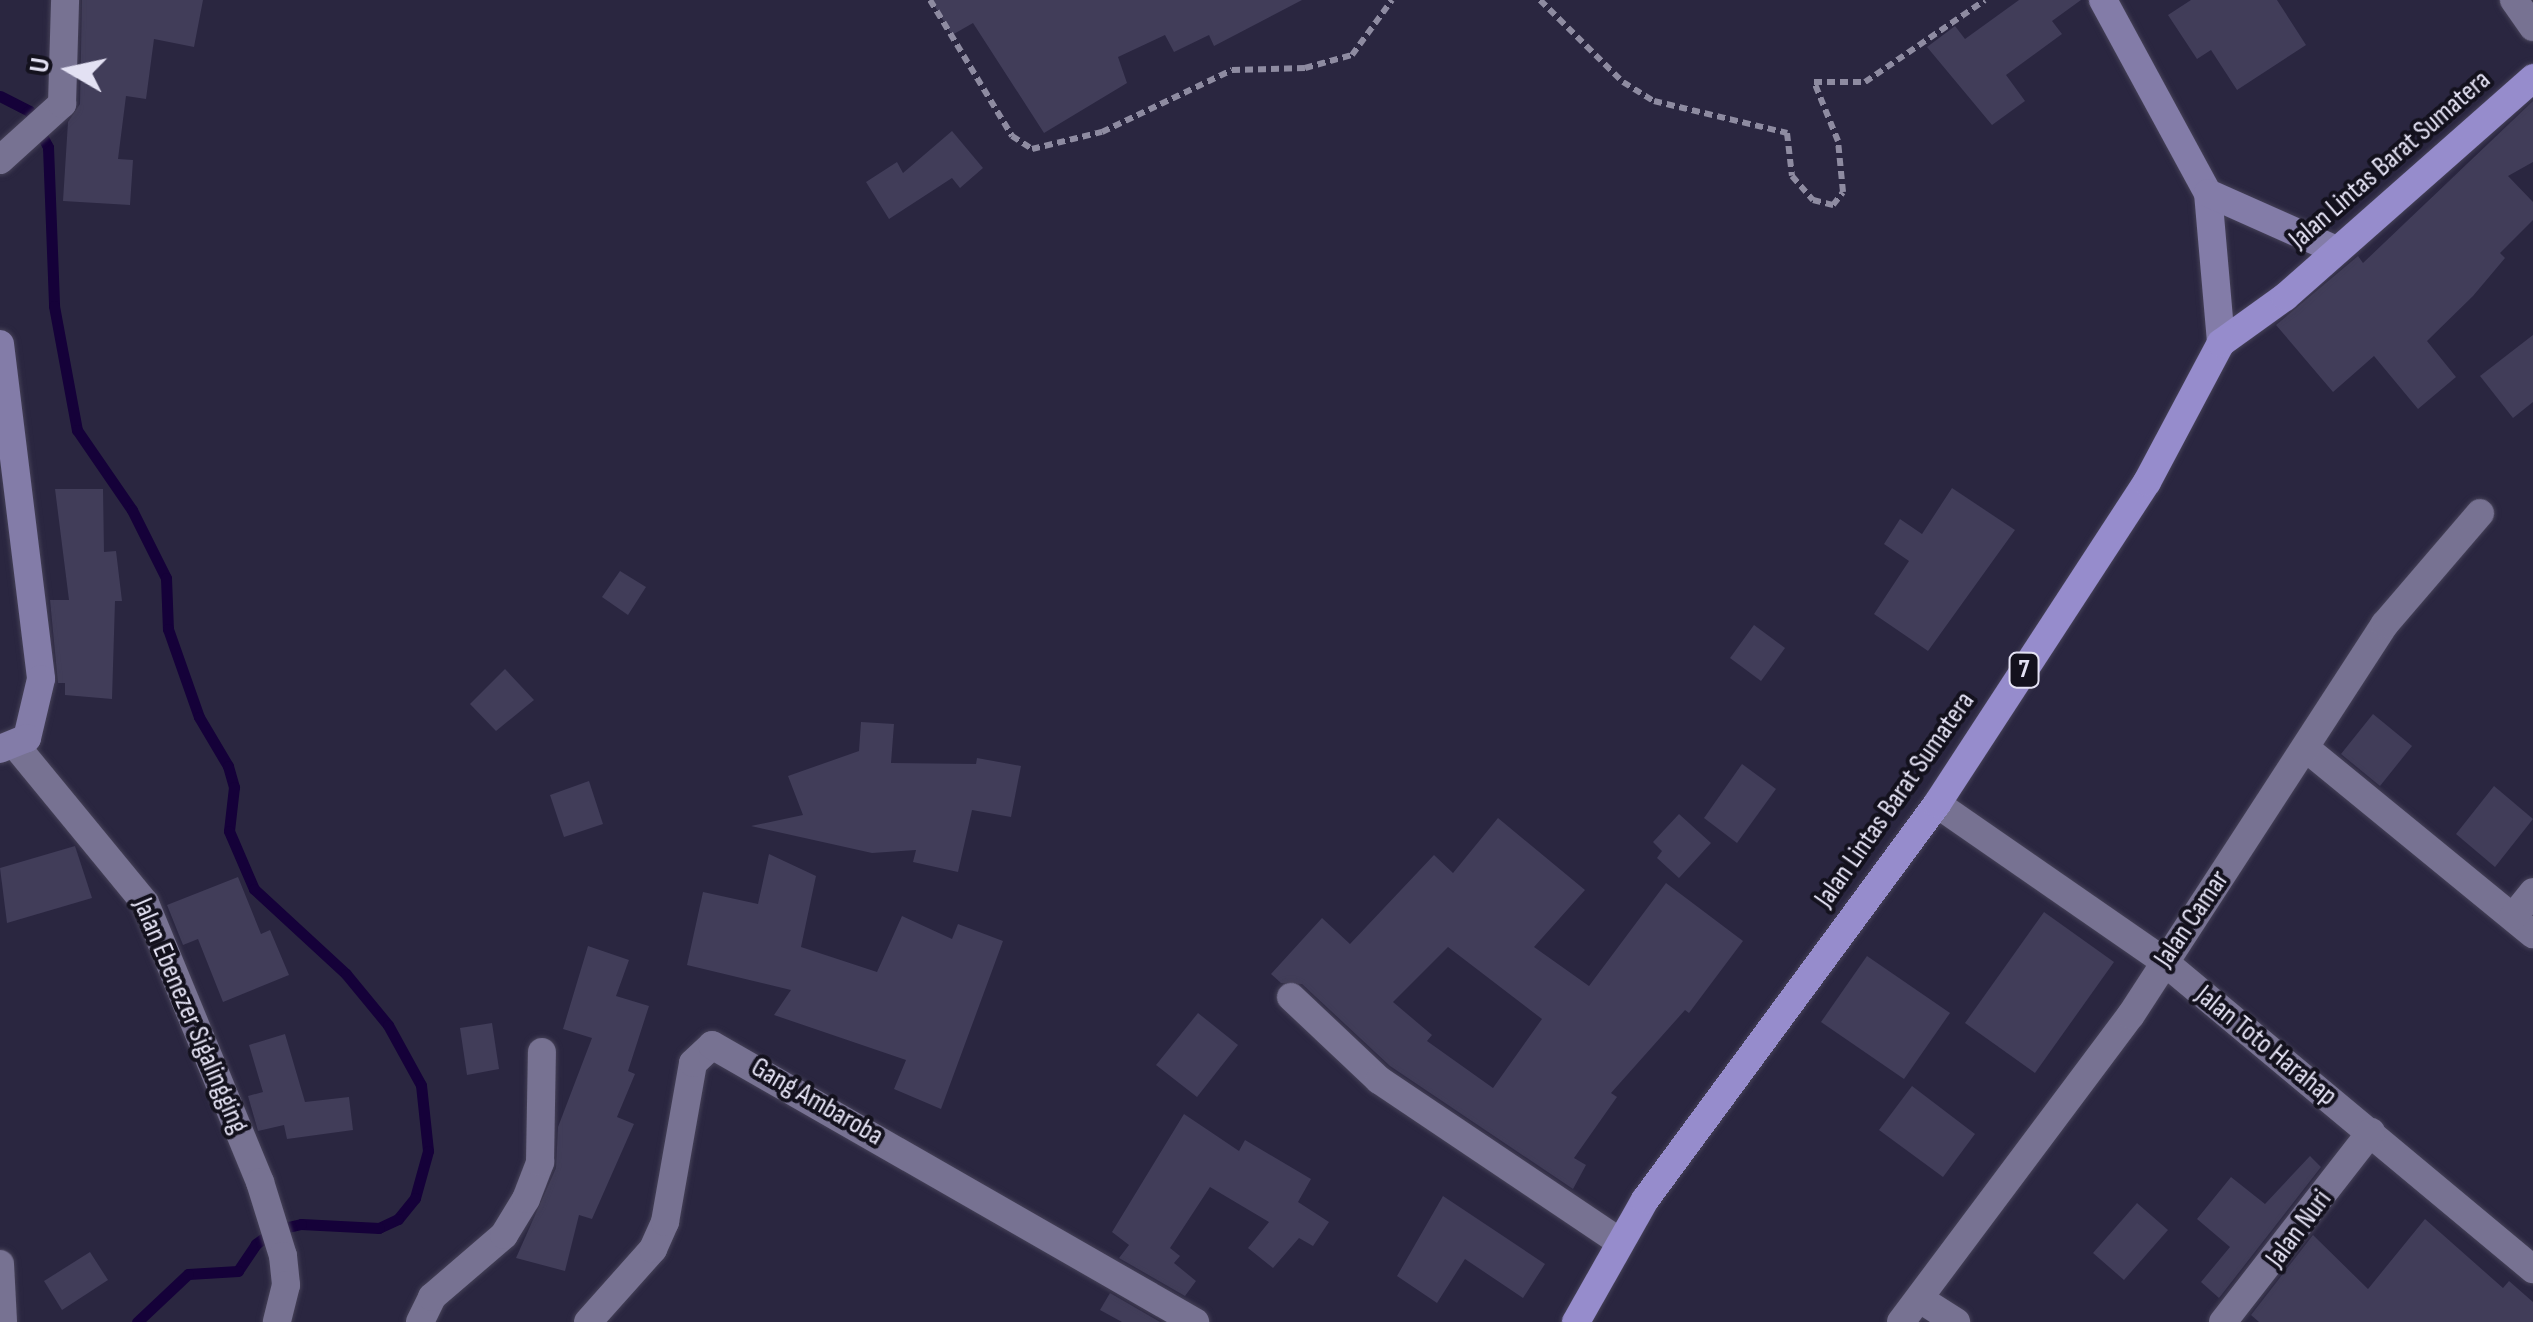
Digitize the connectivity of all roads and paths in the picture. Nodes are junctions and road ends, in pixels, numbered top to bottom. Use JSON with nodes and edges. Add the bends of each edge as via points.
{"nodes":[{"id":1,"x":64,"y":0,"type":"edge"},
{"id":2,"x":930,"y":0,"type":"edge"},
{"id":3,"x":1392,"y":0,"type":"edge"},
{"id":4,"x":1540,"y":0,"type":"edge"},
{"id":5,"x":1985,"y":0,"type":"edge"},
{"id":6,"x":2104,"y":0,"type":"edge"},
{"id":7,"x":2514,"y":0,"type":"edge"},
{"id":8,"x":2533,"y":27,"type":"edge"},
{"id":9,"x":2533,"y":78,"type":"edge"},
{"id":10,"x":7,"y":154,"type":"edge"},
{"id":11,"x":2208,"y":193,"type":"junction"},
{"id":12,"x":2334,"y":249,"type":"junction"},
{"id":13,"x":2220,"y":343,"type":"junction"},
{"id":14,"x":0,"y":344,"type":"edge"},
{"id":15,"x":2480,"y":513,"type":"dead end"},
{"id":16,"x":8,"y":747,"type":"edge"},
{"id":17,"x":2308,"y":750,"type":"junction"},
{"id":18,"x":1937,"y":804,"type":"junction"},
{"id":19,"x":2533,"y":892,"type":"edge"},
{"id":20,"x":2523,"y":926,"type":"edge"},
{"id":21,"x":2162,"y":960,"type":"junction"},
{"id":22,"x":1291,"y":997,"type":"dead end"},
{"id":23,"x":542,"y":1052,"type":"dead end"},
{"id":24,"x":2371,"y":1132,"type":"junction"},
{"id":25,"x":1620,"y":1242,"type":"junction"},
{"id":26,"x":0,"y":1264,"type":"edge"},
{"id":27,"x":2533,"y":1269,"type":"edge"},
{"id":28,"x":1920,"y":1299,"type":"junction"},
{"id":29,"x":3,"y":1322,"type":"edge"},
{"id":30,"x":277,"y":1322,"type":"edge"},
{"id":31,"x":420,"y":1322,"type":"edge"},
{"id":32,"x":588,"y":1322,"type":"edge"},
{"id":33,"x":1195,"y":1322,"type":"edge"},
{"id":34,"x":1576,"y":1322,"type":"edge"},
{"id":35,"x":1901,"y":1322,"type":"edge"},
{"id":36,"x":1956,"y":1322,"type":"edge"},
{"id":37,"x":2223,"y":1322,"type":"edge"}],
"edges":[{"from":1,"to":10,"type":"street","via":[[62,104]]},
{"from":2,"to":3,"type":"path","via":[[1012,136],[1032,149],[1102,132],[1232,70],[1305,68],[1352,55]]},
{"from":4,"to":5,"type":"path","via":[[1622,82],[1654,101],[1788,133],[1792,176],[1813,200],[1833,205],[1843,192],[1838,141],[1814,82],[1865,82]]},
{"from":6,"to":11,"type":"main road"},
{"from":7,"to":8,"type":"street"},
{"from":9,"to":12,"type":"highway","name":"Jalan Lintas Barat Sumatera","number":"7"},
{"from":11,"to":12,"type":"main road"},
{"from":11,"to":13,"type":"main road"},
{"from":12,"to":13,"type":"highway","name":"Jalan Lintas Barat Sumatera","number":"7","via":[[2285,298]]},
{"from":13,"to":18,"type":"highway","name":"Jalan Lintas Barat Sumatera","number":"7","via":[[2147,482]]},
{"from":14,"to":16,"type":"main road","via":[[41,679],[36,722]]},
{"from":15,"to":17,"type":"street","name":"Jalan Camar","via":[[2386,624]]},
{"from":16,"to":30,"type":"street","name":"Jalan Ebenezer Sigalingging","via":[[144,903],[267,1204],[286,1285]]},
{"from":17,"to":20,"type":"street"},
{"from":17,"to":21,"type":"street","name":"Jalan Camar"},
{"from":18,"to":21,"type":"street","name":"Jalan Toto Harahap"},
{"from":18,"to":25,"type":"highway","name":"Jalan Lintas Barat Sumatera","number":"7"},
{"from":19,"to":20,"type":"street"},
{"from":21,"to":24,"type":"street","name":"Jalan Toto Harahap"},
{"from":21,"to":28,"type":"street","name":"Jalan Camar","via":[[2131,1016]]},
{"from":22,"to":25,"type":"street","via":[[1378,1080]]},
{"from":23,"to":31,"type":"street","via":[[540,1162],[526,1199],[504,1236],[432,1297]]},
{"from":24,"to":27,"type":"street","name":"Jalan Toto Harahap"},
{"from":24,"to":37,"type":"street","name":"Jalan Nuri"},
{"from":25,"to":34,"type":"highway","name":"Jalan Lintas Barat Sumatera","number":"7"},
{"from":26,"to":29,"type":"street"},
{"from":28,"to":35,"type":"street","name":"Jalan Camar"},
{"from":28,"to":36,"type":"street"},
{"from":32,"to":33,"type":"street","name":"Gang Ambaroba","via":[[659,1236],[693,1064],[712,1045]]}]}
